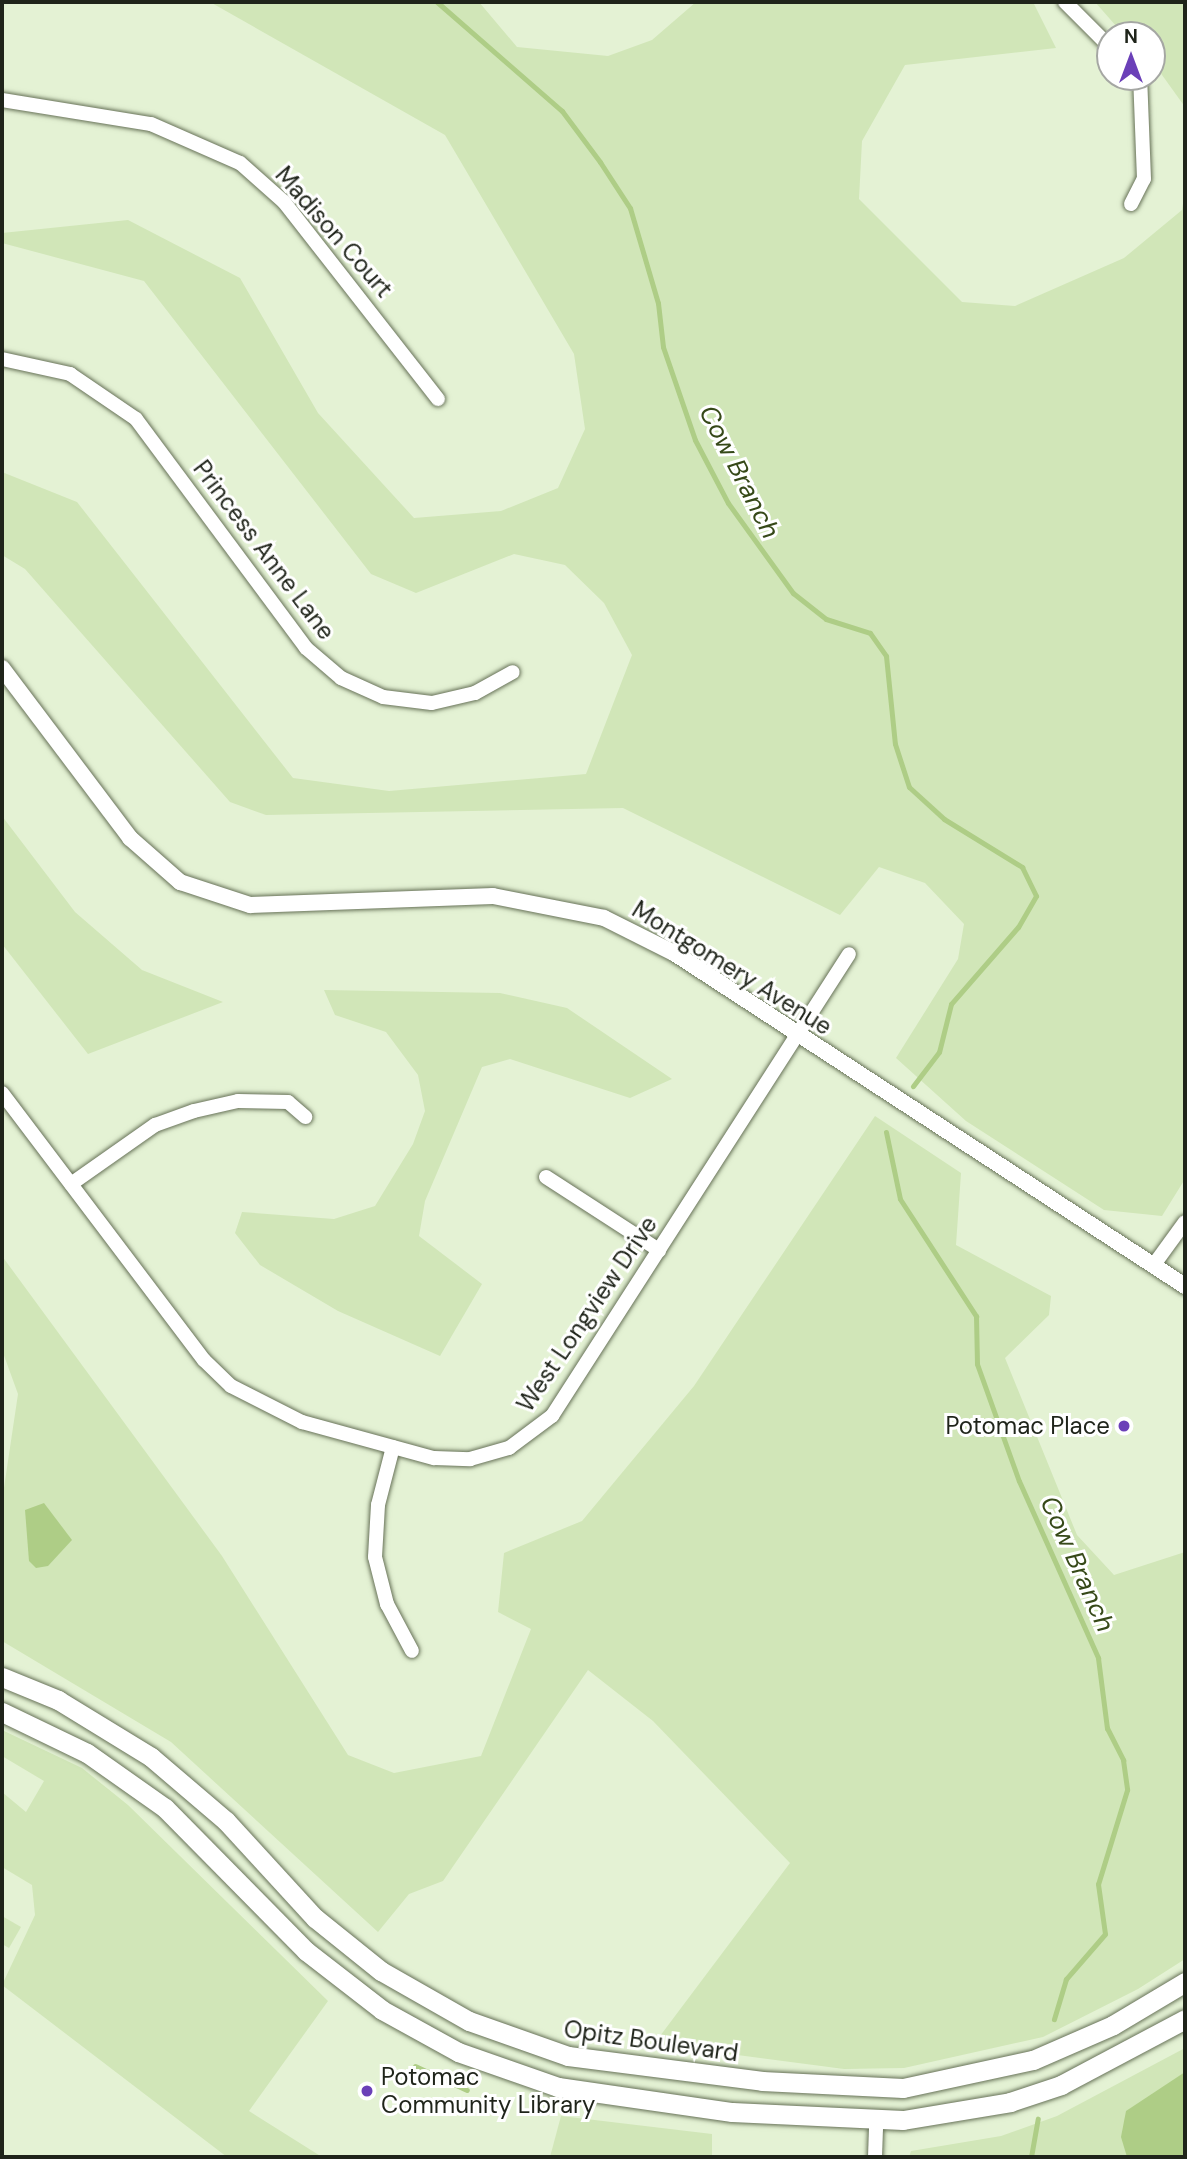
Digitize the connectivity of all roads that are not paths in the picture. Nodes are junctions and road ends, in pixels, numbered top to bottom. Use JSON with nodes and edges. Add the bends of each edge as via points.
{"nodes":[{"id":1,"x":1065,"y":2,"type":"edge"},
{"id":2,"x":1096,"y":33,"type":"edge"},
{"id":3,"x":1141,"y":91,"type":"edge"},
{"id":4,"x":2,"y":100,"type":"edge"},
{"id":5,"x":1131,"y":204,"type":"dead end"},
{"id":6,"x":2,"y":359,"type":"edge"},
{"id":7,"x":438,"y":399,"type":"dead end"},
{"id":8,"x":2,"y":668,"type":"edge"},
{"id":9,"x":513,"y":672,"type":"dead end"},
{"id":10,"x":849,"y":954,"type":"dead end"},
{"id":11,"x":797,"y":1034,"type":"junction"},
{"id":12,"x":2,"y":1093,"type":"edge"},
{"id":13,"x":305,"y":1117,"type":"dead end"},
{"id":14,"x":546,"y":1177,"type":"dead end"},
{"id":15,"x":71,"y":1184,"type":"junction"},
{"id":16,"x":1185,"y":1222,"type":"edge"},
{"id":17,"x":659,"y":1250,"type":"junction"},
{"id":18,"x":1153,"y":1266,"type":"junction"},
{"id":19,"x":1185,"y":1286,"type":"edge"},
{"id":20,"x":393,"y":1447,"type":"junction"},
{"id":21,"x":412,"y":1651,"type":"dead end"},
{"id":22,"x":2,"y":1677,"type":"edge"},
{"id":23,"x":2,"y":1712,"type":"edge"},
{"id":24,"x":1185,"y":1982,"type":"edge"},
{"id":25,"x":1185,"y":2019,"type":"edge"},
{"id":26,"x":876,"y":2121,"type":"junction"},
{"id":27,"x":875,"y":2157,"type":"edge"}],
"edges":[{"from":1,"to":2,"type":"street"},
{"from":3,"to":5,"type":"street","via":[[1144,179]]},
{"from":4,"to":7,"type":"street","name":"Madison Court","via":[[151,124],[240,163],[284,202]]},
{"from":6,"to":9,"type":"street","name":"Princess Anne Lane","via":[[70,374],[136,419],[306,648],[341,678],[383,697],[432,702],[475,693]]},
{"from":8,"to":11,"type":"street","name":"Montgomery Avenue","via":[[130,838],[167,874],[196,889],[266,906],[493,896],[580,909],[657,943]]},
{"from":10,"to":11,"type":"street","name":"West Longview Drive"},
{"from":11,"to":17,"type":"street","name":"West Longview Drive"},
{"from":11,"to":18,"type":"street","name":"Montgomery Avenue"},
{"from":12,"to":15,"type":"street","name":"West Longview Drive"},
{"from":13,"to":15,"type":"street","via":[[288,1102],[238,1101],[194,1111],[155,1125]]},
{"from":14,"to":17,"type":"street"},
{"from":15,"to":20,"type":"street","name":"West Longview Drive","via":[[204,1360],[231,1386],[302,1422]]},
{"from":16,"to":18,"type":"street"},
{"from":17,"to":20,"type":"street","name":"West Longview Drive","via":[[552,1416],[530,1437],[470,1459]]},
{"from":18,"to":19,"type":"street","name":"Montgomery Avenue"},
{"from":20,"to":21,"type":"street","via":[[378,1505],[375,1557],[387,1604]]},
{"from":22,"to":24,"type":"main road","name":"Opitz Boulevard","via":[[68,1705],[151,1757],[226,1821],[315,1918],[381,1971],[469,2021],[568,2056],[857,2089],[937,2084],[993,2073],[1073,2044]]},
{"from":23,"to":26,"type":"main road","via":[[128,1779],[200,1840],[316,1960],[382,2010],[458,2052],[577,2091]]},
{"from":25,"to":26,"type":"main road","via":[[1061,2085],[957,2113]]},
{"from":26,"to":27,"type":"street"}]}
